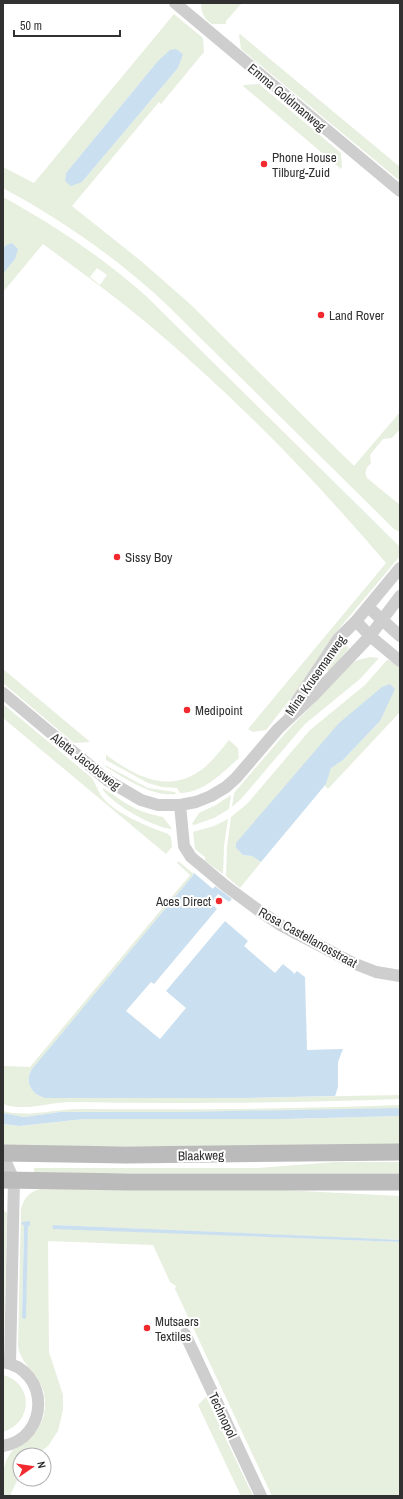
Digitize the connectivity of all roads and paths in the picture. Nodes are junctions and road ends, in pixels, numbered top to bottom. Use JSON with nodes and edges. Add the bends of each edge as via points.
{"nodes":[{"id":1,"x":175,"y":3,"type":"edge"},
{"id":2,"x":400,"y":191,"type":"edge"},
{"id":3,"x":400,"y":568,"type":"edge"},
{"id":4,"x":400,"y":596,"type":"edge"},
{"id":5,"x":368,"y":607,"type":"junction"},
{"id":6,"x":383,"y":620,"type":"junction"},
{"id":7,"x":356,"y":621,"type":"junction"},
{"id":8,"x":370,"y":636,"type":"junction"},
{"id":9,"x":400,"y":636,"type":"edge"},
{"id":10,"x":400,"y":661,"type":"edge"},
{"id":11,"x":3,"y":693,"type":"edge"},
{"id":12,"x":278,"y":729,"type":"junction"},
{"id":13,"x":180,"y":805,"type":"junction"},
{"id":14,"x":400,"y":976,"type":"edge"},
{"id":15,"x":400,"y":1152,"type":"edge"},
{"id":16,"x":3,"y":1153,"type":"edge"},
{"id":17,"x":3,"y":1156,"type":"edge"},
{"id":18,"x":8,"y":1180,"type":"edge"},
{"id":19,"x":400,"y":1182,"type":"edge"},
{"id":20,"x":185,"y":1334,"type":"dead end"},
{"id":21,"x":6,"y":1362,"type":"edge"},
{"id":22,"x":3,"y":1446,"type":"edge"},
{"id":23,"x":261,"y":1496,"type":"edge"}],
"edges":[{"from":1,"to":2,"type":"street","name":"Emma Goldmanweg"},
{"from":3,"to":5,"type":"street","name":"Mina Krusemanweg"},
{"from":4,"to":6,"type":"street","name":"Mina Krusemanweg"},
{"from":5,"to":6,"type":"street"},
{"from":5,"to":7,"type":"street","name":"Mina Krusemanweg"},
{"from":6,"to":8,"type":"street","name":"Mina Krusemanweg"},
{"from":6,"to":9,"type":"street"},
{"from":7,"to":8,"type":"street"},
{"from":7,"to":12,"type":"street","name":"Mina Krusemanweg","via":[[338,639]]},
{"from":8,"to":10,"type":"street"},
{"from":8,"to":12,"type":"street","name":"Mina Krusemanweg"},
{"from":11,"to":13,"type":"street","name":"Aletta Jacobsweg","via":[[107,780],[141,800],[158,805]]},
{"from":12,"to":13,"type":"street","name":"Mina Krusemanweg","via":[[226,787],[196,802]]},
{"from":13,"to":14,"type":"street","name":"Rosa Castellanosstraat","via":[[184,846],[191,857],[227,887],[282,926],[352,963],[376,972]]},
{"from":15,"to":16,"type":"main road","name":"Blaakweg","via":[[134,1155]]},
{"from":17,"to":18,"type":"street"},
{"from":18,"to":19,"type":"main road","name":"Blaakweg"},
{"from":18,"to":21,"type":"street"},
{"from":20,"to":23,"type":"street","name":"Technopol"},
{"from":21,"to":22,"type":"street","via":[[21,1368],[36,1386],[39,1410],[29,1432]]}]}
